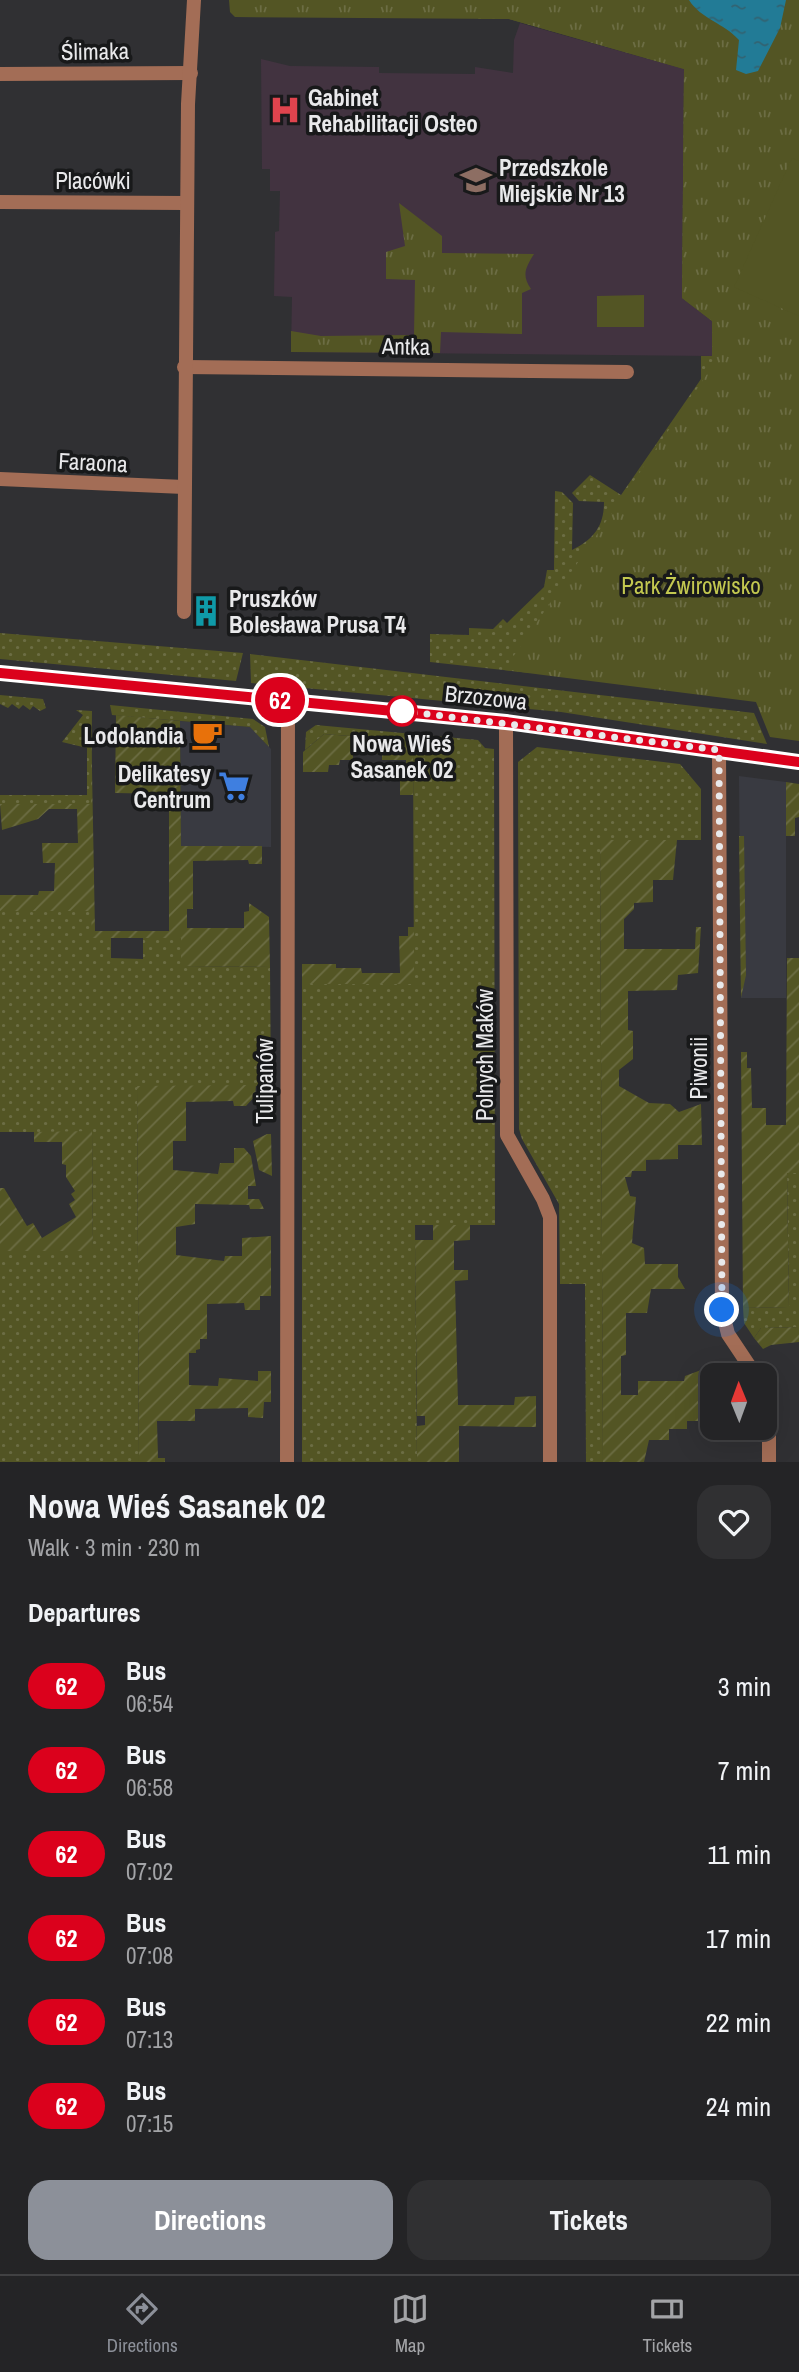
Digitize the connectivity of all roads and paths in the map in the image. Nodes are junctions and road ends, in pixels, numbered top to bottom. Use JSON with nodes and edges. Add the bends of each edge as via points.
{"nodes":[{"id":1,"x":194,"y":0,"type":"edge"},
{"id":2,"x":191,"y":73,"type":"junction"},
{"id":3,"x":0,"y":74,"type":"edge"},
{"id":4,"x":0,"y":202,"type":"edge"},
{"id":5,"x":186,"y":203,"type":"junction"},
{"id":6,"x":184,"y":366,"type":"junction"},
{"id":7,"x":627,"y":372,"type":"dead end"},
{"id":8,"x":0,"y":479,"type":"edge"},
{"id":9,"x":184,"y":487,"type":"junction"},
{"id":10,"x":184,"y":612,"type":"dead end"},
{"id":11,"x":0,"y":673,"type":"edge"},
{"id":12,"x":288,"y":701,"type":"junction"},
{"id":13,"x":506,"y":722,"type":"junction"},
{"id":14,"x":719,"y":750,"type":"junction"},
{"id":15,"x":799,"y":762,"type":"edge"},
{"id":16,"x":747,"y":1363,"type":"edge"},
{"id":17,"x":769,"y":1440,"type":"edge"},
{"id":18,"x":287,"y":1462,"type":"edge"},
{"id":19,"x":550,"y":1462,"type":"edge"},
{"id":20,"x":769,"y":1462,"type":"edge"}],
"edges":[{"from":1,"to":2,"type":"street"},
{"from":2,"to":3,"type":"street","name":"Ślimaka"},
{"from":2,"to":5,"type":"street"},
{"from":4,"to":5,"type":"street","name":"Placówki"},
{"from":5,"to":6,"type":"street"},
{"from":6,"to":7,"type":"street","name":"Antka"},
{"from":6,"to":9,"type":"street"},
{"from":8,"to":9,"type":"street","name":"Faraona"},
{"from":9,"to":10,"type":"street"},
{"from":11,"to":12,"type":"street","name":"Brzozowa"},
{"from":12,"to":13,"type":"street","name":"Brzozowa"},
{"from":12,"to":18,"type":"street","name":"Tulipanów"},
{"from":13,"to":14,"type":"street","name":"Brzozowa"},
{"from":13,"to":19,"type":"street","name":"Polnych Maków","via":[[507,1135],[550,1217]]},
{"from":14,"to":15,"type":"street","name":"Brzozowa"},
{"from":14,"to":16,"type":"street","name":"Piwonii","via":[[722,1310],[728,1334]]},
{"from":17,"to":20,"type":"street"}]}
